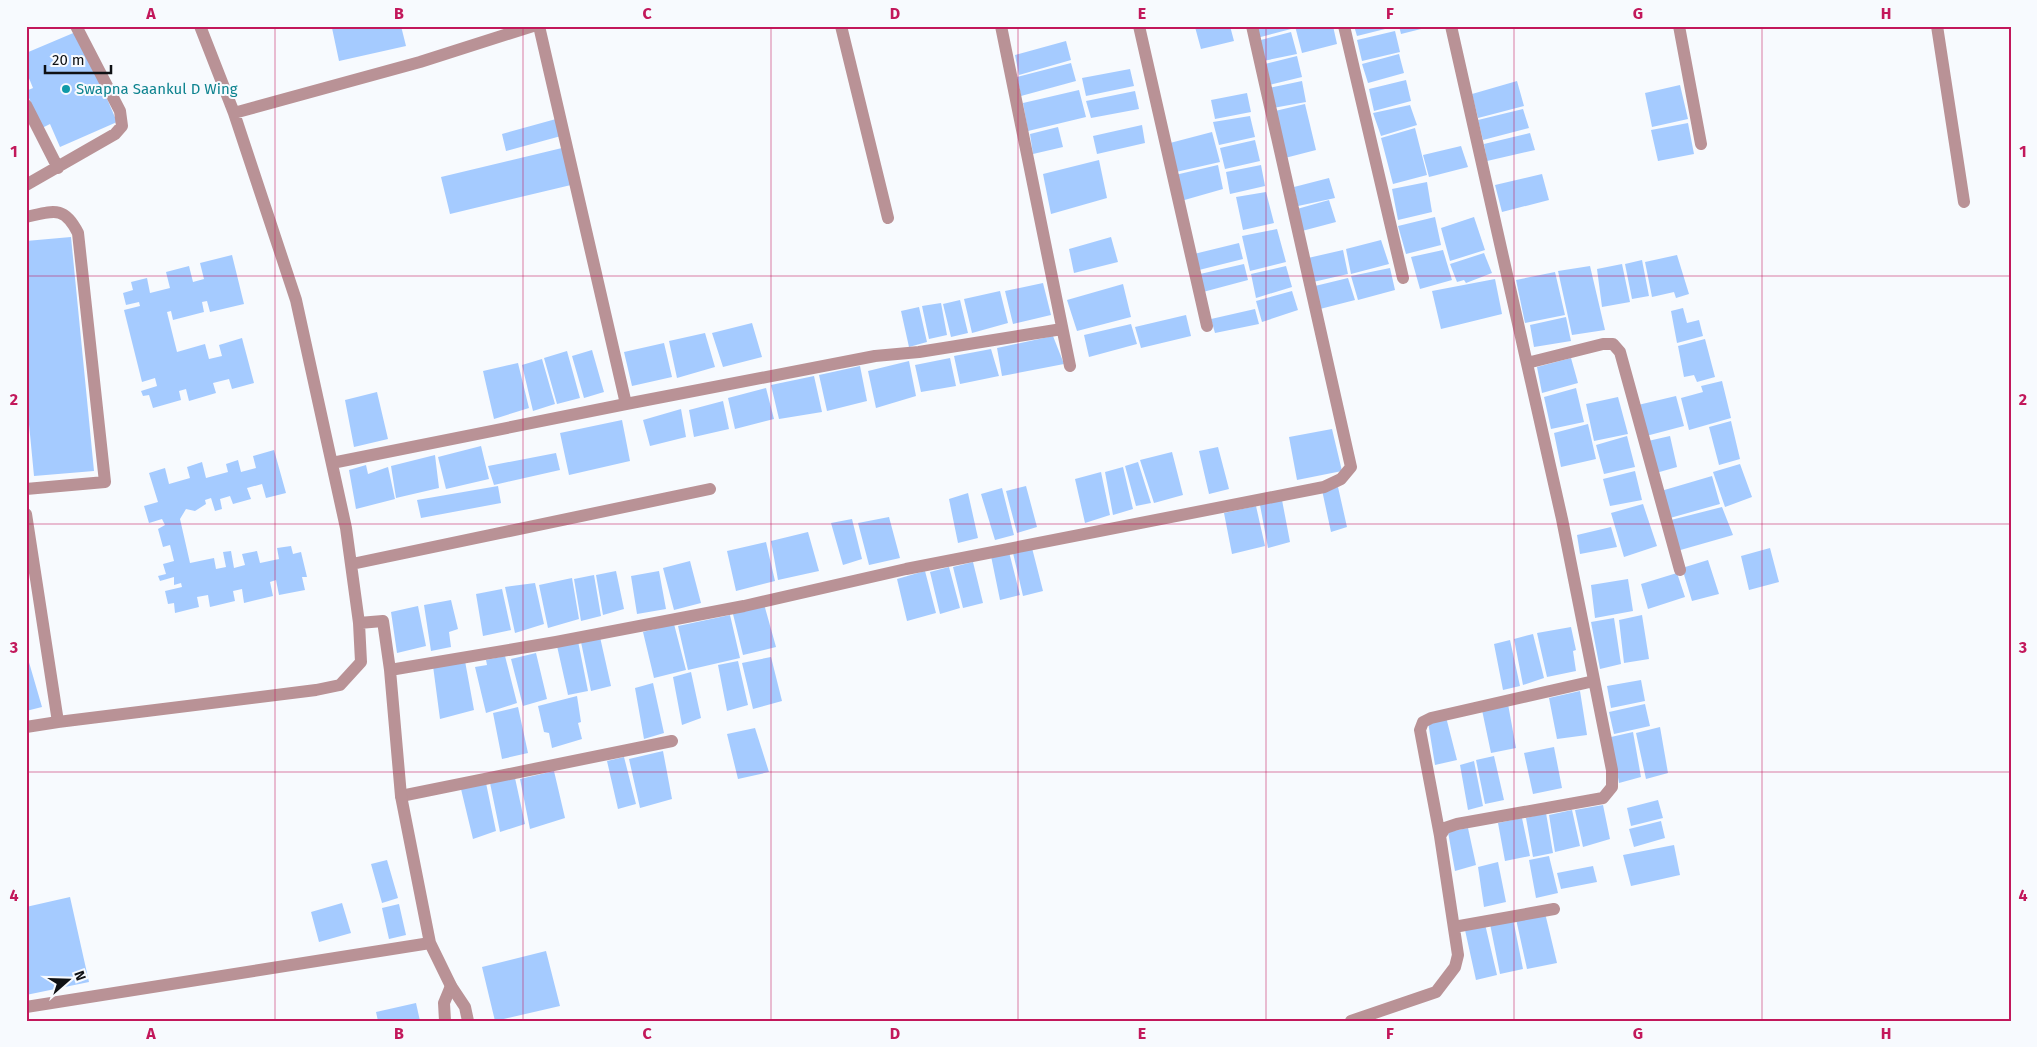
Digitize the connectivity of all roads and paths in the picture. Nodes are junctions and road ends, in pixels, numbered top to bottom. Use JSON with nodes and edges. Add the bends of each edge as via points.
{"nodes":[{"id":1,"x":76,"y":26,"type":"edge"},
{"id":2,"x":200,"y":26,"type":"edge"},
{"id":3,"x":533,"y":26,"type":"edge"},
{"id":4,"x":539,"y":26,"type":"edge"},
{"id":5,"x":841,"y":26,"type":"edge"},
{"id":6,"x":1001,"y":26,"type":"edge"},
{"id":7,"x":1139,"y":26,"type":"edge"},
{"id":8,"x":1252,"y":26,"type":"edge"},
{"id":9,"x":1344,"y":26,"type":"edge"},
{"id":10,"x":1451,"y":26,"type":"edge"},
{"id":11,"x":1679,"y":26,"type":"edge"},
{"id":12,"x":1937,"y":26,"type":"edge"},
{"id":13,"x":513,"y":29,"type":"edge"},
{"id":14,"x":26,"y":105,"type":"edge"},
{"id":15,"x":234,"y":113,"type":"junction"},
{"id":16,"x":1701,"y":144,"type":"dead end"},
{"id":17,"x":58,"y":168,"type":"junction"},
{"id":18,"x":26,"y":185,"type":"edge"},
{"id":19,"x":1964,"y":202,"type":"dead end"},
{"id":20,"x":26,"y":217,"type":"edge"},
{"id":21,"x":888,"y":218,"type":"dead end"},
{"id":22,"x":1403,"y":278,"type":"dead end"},
{"id":23,"x":1207,"y":326,"type":"dead end"},
{"id":24,"x":1062,"y":329,"type":"junction"},
{"id":25,"x":1527,"y":363,"type":"junction"},
{"id":26,"x":1070,"y":366,"type":"dead end"},
{"id":27,"x":626,"y":404,"type":"junction"},
{"id":28,"x":332,"y":464,"type":"junction"},
{"id":29,"x":26,"y":489,"type":"edge"},
{"id":30,"x":710,"y":489,"type":"dead end"},
{"id":31,"x":26,"y":514,"type":"edge"},
{"id":32,"x":29,"y":545,"type":"edge"},
{"id":33,"x":352,"y":564,"type":"junction"},
{"id":34,"x":1680,"y":570,"type":"dead end"},
{"id":35,"x":359,"y":623,"type":"junction"},
{"id":36,"x":390,"y":670,"type":"junction"},
{"id":37,"x":1594,"y":682,"type":"junction"},
{"id":38,"x":58,"y":722,"type":"junction"},
{"id":39,"x":26,"y":727,"type":"edge"},
{"id":40,"x":672,"y":742,"type":"dead end"},
{"id":41,"x":401,"y":796,"type":"junction"},
{"id":42,"x":1440,"y":836,"type":"junction"},
{"id":43,"x":1554,"y":909,"type":"dead end"},
{"id":44,"x":1454,"y":927,"type":"junction"},
{"id":45,"x":430,"y":943,"type":"junction"},
{"id":46,"x":451,"y":986,"type":"junction"},
{"id":47,"x":26,"y":1007,"type":"edge"},
{"id":48,"x":445,"y":1021,"type":"edge"},
{"id":49,"x":468,"y":1021,"type":"edge"},
{"id":50,"x":1351,"y":1021,"type":"edge"}],
"edges":[{"from":1,"to":17,"type":"street","via":[[120,111],[122,126],[115,134]]},
{"from":2,"to":15,"type":"street"},
{"from":3,"to":13,"type":"street"},
{"from":4,"to":27,"type":"street"},
{"from":5,"to":21,"type":"street"},
{"from":6,"to":24,"type":"street"},
{"from":7,"to":23,"type":"street"},
{"from":8,"to":36,"type":"street","via":[[1351,467],[1341,480],[1324,487],[906,569],[744,606]]},
{"from":9,"to":22,"type":"street"},
{"from":10,"to":25,"type":"street"},
{"from":11,"to":16,"type":"street"},
{"from":12,"to":19,"type":"street"},
{"from":13,"to":15,"type":"street","via":[[420,62]]},
{"from":14,"to":17,"type":"street"},
{"from":15,"to":28,"type":"street","via":[[296,300]]},
{"from":17,"to":18,"type":"street"},
{"from":20,"to":29,"type":"street","via":[[54,211],[64,214],[78,233],[105,482]]},
{"from":24,"to":26,"type":"street"},
{"from":24,"to":27,"type":"street","via":[[875,356]]},
{"from":25,"to":34,"type":"street","via":[[1603,344],[1613,344],[1620,352]]},
{"from":25,"to":37,"type":"street"},
{"from":27,"to":28,"type":"street"},
{"from":28,"to":33,"type":"street"},
{"from":30,"to":33,"type":"street"},
{"from":31,"to":32,"type":"street"},
{"from":32,"to":38,"type":"street"},
{"from":33,"to":35,"type":"street"},
{"from":35,"to":36,"type":"street","via":[[383,621]]},
{"from":35,"to":38,"type":"street","via":[[361,662],[340,685]]},
{"from":36,"to":41,"type":"street"},
{"from":37,"to":42,"type":"street","via":[[1612,770],[1612,787],[1603,798],[1457,824],[1445,828]]},
{"from":37,"to":42,"type":"street","via":[[1423,722],[1420,730]]},
{"from":38,"to":39,"type":"street"},
{"from":40,"to":41,"type":"street"},
{"from":41,"to":45,"type":"street"},
{"from":42,"to":44,"type":"street"},
{"from":43,"to":44,"type":"street"},
{"from":44,"to":50,"type":"street","via":[[1458,955],[1455,968],[1436,992]]},
{"from":45,"to":46,"type":"street"},
{"from":45,"to":47,"type":"street"},
{"from":46,"to":48,"type":"street","via":[[444,1003]]},
{"from":46,"to":49,"type":"street","via":[[465,1007]]}]}
